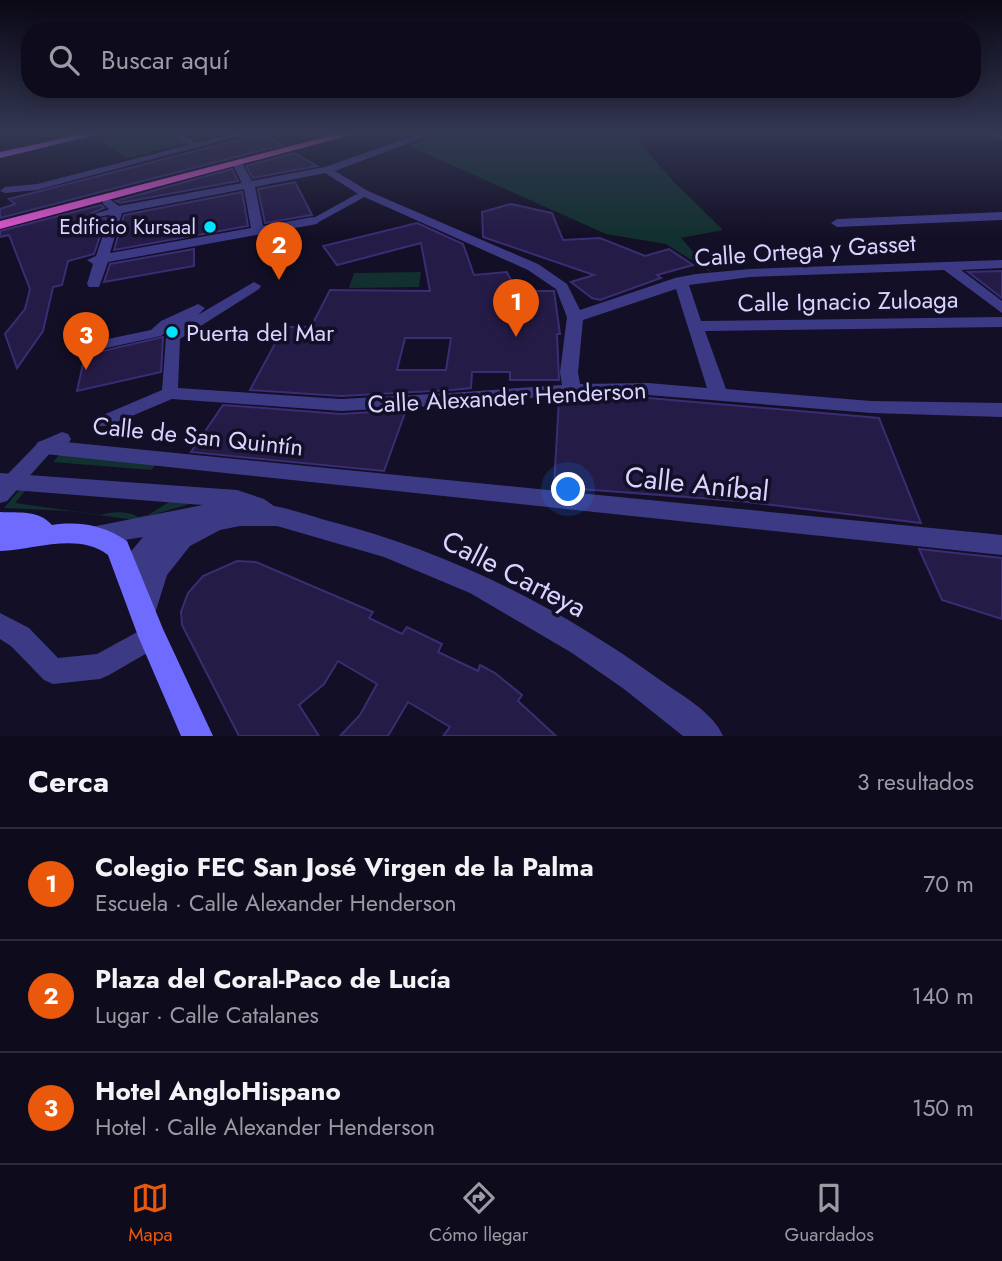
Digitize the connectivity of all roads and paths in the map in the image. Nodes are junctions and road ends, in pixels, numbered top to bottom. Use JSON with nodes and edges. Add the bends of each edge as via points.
{"nodes":[{"id":1,"x":114,"y":167,"type":"edge"},
{"id":2,"x":230,"y":167,"type":"edge"},
{"id":3,"x":239,"y":167,"type":"edge"},
{"id":4,"x":334,"y":167,"type":"edge"},
{"id":5,"x":327,"y":170,"type":"junction"},
{"id":6,"x":249,"y":185,"type":"junction"},
{"id":7,"x":364,"y":193,"type":"junction"},
{"id":8,"x":1,"y":194,"type":"edge"},
{"id":9,"x":113,"y":203,"type":"junction"},
{"id":10,"x":99,"y":214,"type":"dead end"},
{"id":11,"x":1002,"y":216,"type":"edge"},
{"id":12,"x":313,"y":221,"type":"joint"},
{"id":13,"x":837,"y":223,"type":"dead end"},
{"id":14,"x":0,"y":227,"type":"edge"},
{"id":15,"x":258,"y":232,"type":"junction"},
{"id":16,"x":98,"y":259,"type":"junction"},
{"id":17,"x":1002,"y":264,"type":"edge"},
{"id":18,"x":947,"y":266,"type":"junction"},
{"id":19,"x":680,"y":281,"type":"junction"},
{"id":20,"x":94,"y":284,"type":"dead end"},
{"id":21,"x":254,"y":286,"type":"dead end"},
{"id":22,"x":1002,"y":308,"type":"edge"},
{"id":23,"x":575,"y":317,"type":"junction"},
{"id":24,"x":1002,"y":322,"type":"edge"},
{"id":25,"x":694,"y":326,"type":"junction"},
{"id":26,"x":173,"y":337,"type":"junction"},
{"id":27,"x":79,"y":349,"type":"dead end"},
{"id":28,"x":572,"y":390,"type":"junction"},
{"id":29,"x":170,"y":393,"type":"junction"},
{"id":30,"x":718,"y":393,"type":"junction"},
{"id":31,"x":450,"y":399,"type":"joint"},
{"id":32,"x":1002,"y":410,"type":"edge"},
{"id":33,"x":102,"y":422,"type":"dead end"},
{"id":34,"x":53,"y":443,"type":"joint"},
{"id":35,"x":345,"y":478,"type":"joint"},
{"id":36,"x":4,"y":486,"type":"edge"},
{"id":37,"x":258,"y":515,"type":"junction"},
{"id":38,"x":184,"y":517,"type":"junction"},
{"id":39,"x":0,"y":522,"type":"edge"},
{"id":40,"x":45,"y":534,"type":"junction"},
{"id":41,"x":0,"y":541,"type":"edge"},
{"id":42,"x":106,"y":541,"type":"junction"},
{"id":43,"x":1002,"y":545,"type":"edge"},
{"id":44,"x":129,"y":577,"type":"junction"},
{"id":45,"x":0,"y":625,"type":"edge"},
{"id":46,"x":148,"y":625,"type":"junction"},
{"id":47,"x":197,"y":736,"type":"edge"},
{"id":48,"x":707,"y":736,"type":"edge"}],
"edges":[{"from":1,"to":8,"type":"street"},
{"from":2,"to":9,"type":"highway"},
{"from":3,"to":6,"type":"street"},
{"from":4,"to":5,"type":"street"},
{"from":5,"to":6,"type":"street"},
{"from":5,"to":7,"type":"street"},
{"from":6,"to":9,"type":"street"},
{"from":6,"to":15,"type":"street"},
{"from":7,"to":12,"type":"street"},
{"from":7,"to":23,"type":"street","via":[[533,267],[562,287]]},
{"from":9,"to":10,"type":"street"},
{"from":9,"to":14,"type":"highway"},
{"from":9,"to":16,"type":"street"},
{"from":11,"to":13,"type":"street"},
{"from":12,"to":15,"type":"street"},
{"from":15,"to":16,"type":"street"},
{"from":16,"to":20,"type":"street"},
{"from":17,"to":18,"type":"street","name":"Calle Ortega y Gasset"},
{"from":18,"to":19,"type":"street","name":"Calle Ortega y Gasset","via":[[750,272]]},
{"from":18,"to":22,"type":"street"},
{"from":19,"to":23,"type":"street","name":"Calle Ortega y Gasset"},
{"from":19,"to":25,"type":"street"},
{"from":21,"to":26,"type":"street"},
{"from":23,"to":28,"type":"street","via":[[569,372]]},
{"from":24,"to":25,"type":"street","name":"Calle Ignacio Zuloaga"},
{"from":25,"to":30,"type":"street"},
{"from":26,"to":27,"type":"street","via":[[177,326],[198,308],[156,333]]},
{"from":26,"to":29,"type":"street"},
{"from":28,"to":30,"type":"street","name":"Calle Alexander Henderson","via":[[648,388]]},
{"from":28,"to":31,"type":"street","name":"Calle Alexander Henderson"},
{"from":29,"to":31,"type":"street","name":"Calle Alexander Henderson","via":[[341,405]]},
{"from":29,"to":33,"type":"street","name":"Calle Alexander Henderson"},
{"from":30,"to":32,"type":"street","name":"Calle Alexander Henderson","via":[[871,407]]},
{"from":34,"to":35,"type":"street","name":"Calle de San Quintín"},
{"from":34,"to":36,"type":"street"},
{"from":35,"to":43,"type":"street","name":"Calle Aníbal"},
{"from":36,"to":37,"type":"street","name":"Calle Carteya","via":[[237,499],[256,505]]},
{"from":37,"to":38,"type":"street","name":"Calle Carteya"},
{"from":37,"to":46,"type":"street","name":"Calle Carteya","via":[[198,529],[169,548],[153,572]]},
{"from":37,"to":48,"type":"street","name":"Calle Carteya","via":[[351,536],[500,596],[595,653]]},
{"from":38,"to":42,"type":"street","name":"Calle Carteya","via":[[123,532]]},
{"from":38,"to":44,"type":"street","via":[[148,546]]},
{"from":39,"to":40,"type":"main road","via":[[37,524]]},
{"from":40,"to":41,"type":"main road"},
{"from":40,"to":42,"type":"main road"},
{"from":42,"to":44,"type":"main road"},
{"from":44,"to":46,"type":"main road"},
{"from":45,"to":46,"type":"street","via":[[20,637],[53,671],[100,666]]},
{"from":46,"to":47,"type":"main road"}]}
